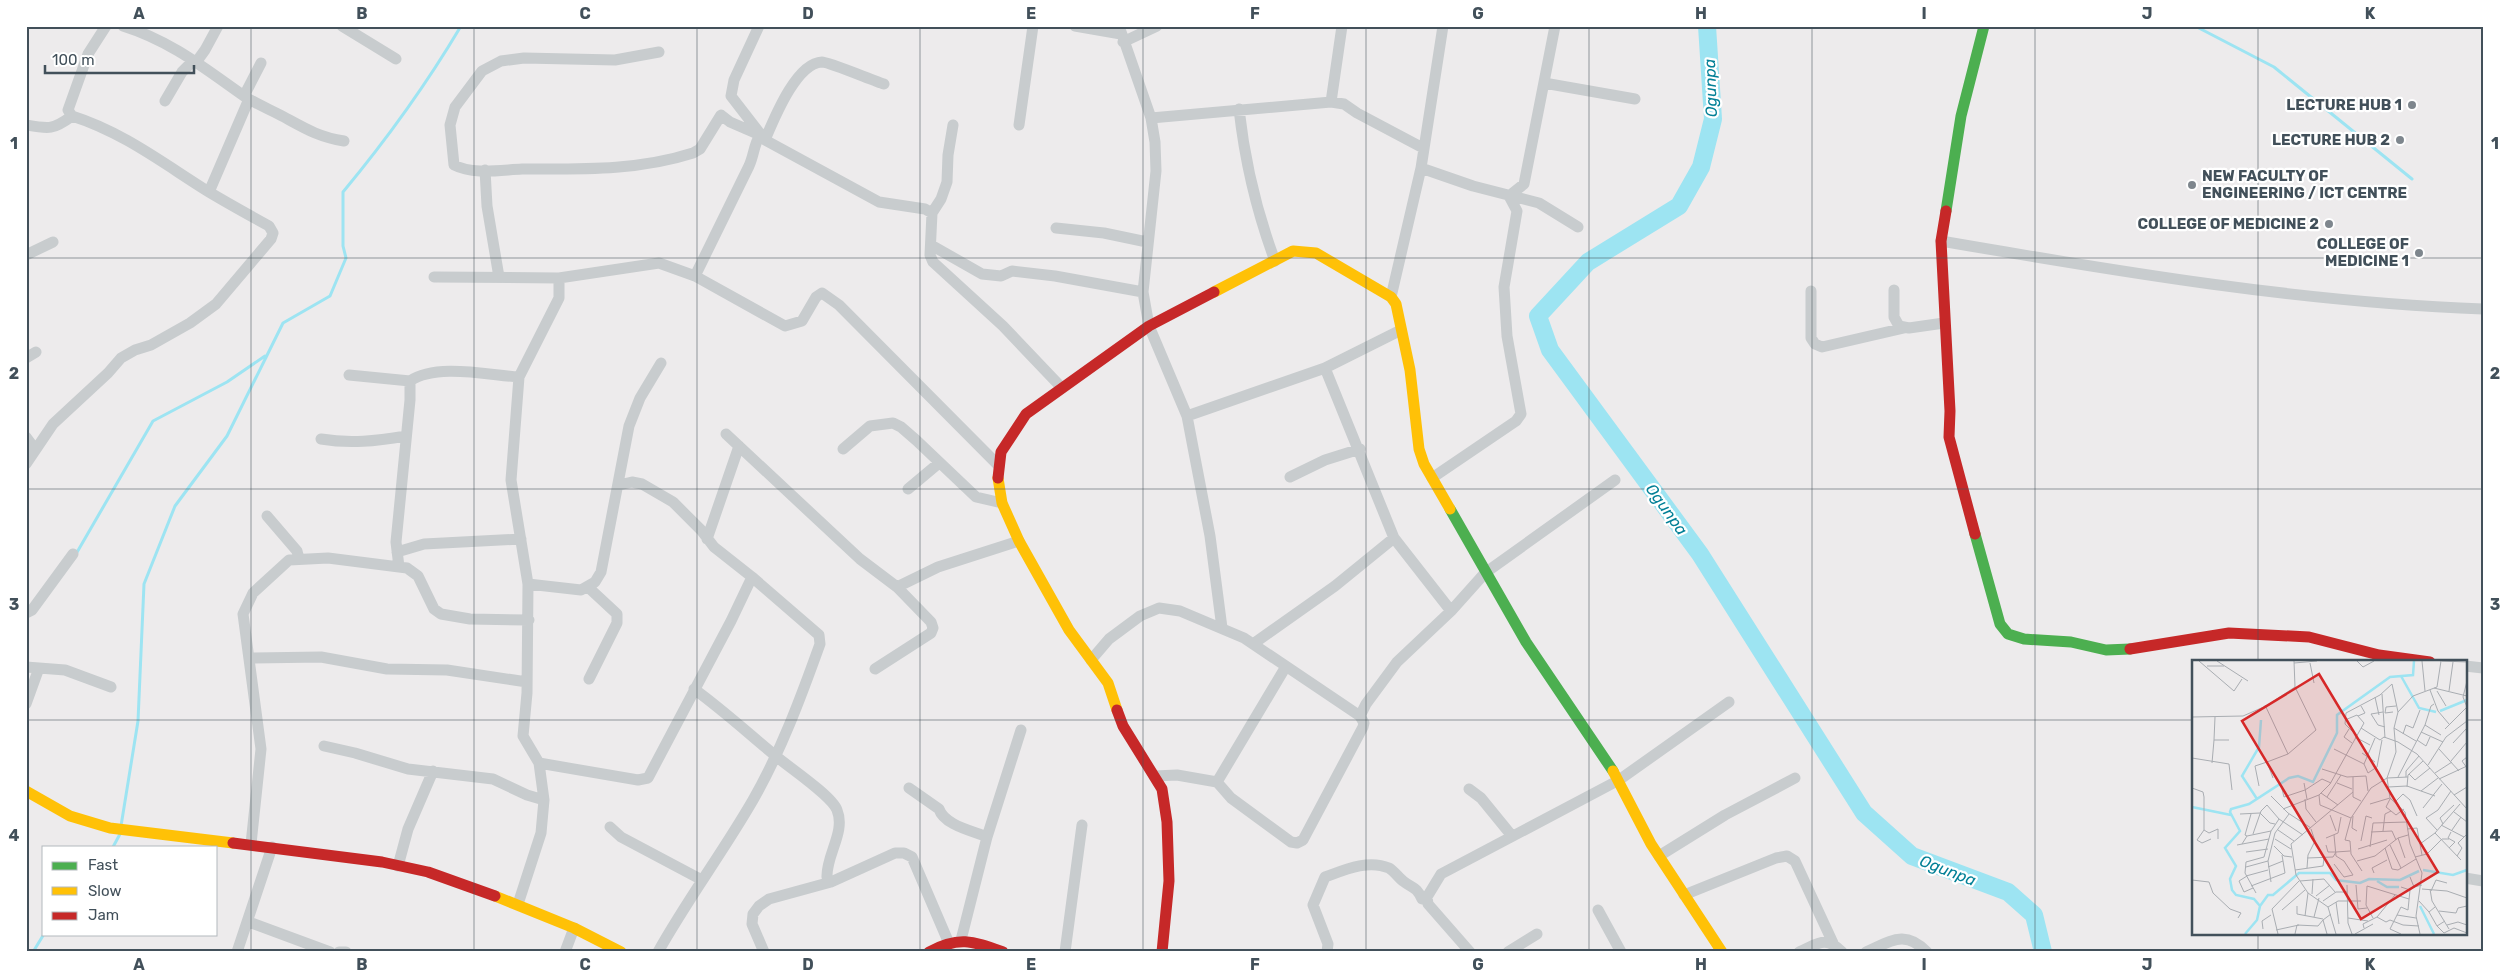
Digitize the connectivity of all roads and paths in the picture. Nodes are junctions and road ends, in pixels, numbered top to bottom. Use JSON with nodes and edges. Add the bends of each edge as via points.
{"nodes":[{"id":1,"x":106,"y":26,"type":"edge"},
{"id":2,"x":123,"y":26,"type":"edge"},
{"id":3,"x":218,"y":26,"type":"edge"},
{"id":4,"x":342,"y":26,"type":"edge"},
{"id":5,"x":759,"y":26,"type":"edge"},
{"id":6,"x":1033,"y":26,"type":"edge"},
{"id":7,"x":1075,"y":26,"type":"edge"},
{"id":8,"x":1157,"y":26,"type":"edge"},
{"id":9,"x":1342,"y":26,"type":"edge"},
{"id":10,"x":1443,"y":26,"type":"edge"},
{"id":11,"x":1555,"y":26,"type":"edge"},
{"id":12,"x":1984,"y":26,"type":"edge"},
{"id":13,"x":1121,"y":34,"type":"edge"},
{"id":14,"x":659,"y":52,"type":"dead end"},
{"id":15,"x":396,"y":59,"type":"dead end"},
{"id":16,"x":197,"y":61,"type":"junction"},
{"id":17,"x":261,"y":63,"type":"dead end"},
{"id":18,"x":1544,"y":83,"type":"junction"},
{"id":19,"x":884,"y":84,"type":"dead end"},
{"id":20,"x":731,"y":96,"type":"junction"},
{"id":21,"x":246,"y":98,"type":"junction"},
{"id":22,"x":1635,"y":99,"type":"dead end"},
{"id":23,"x":165,"y":101,"type":"dead end"},
{"id":24,"x":1331,"y":102,"type":"junction"},
{"id":25,"x":1240,"y":109,"type":"junction"},
{"id":26,"x":721,"y":115,"type":"junction"},
{"id":27,"x":72,"y":116,"type":"junction"},
{"id":28,"x":1151,"y":118,"type":"junction"},
{"id":29,"x":1019,"y":124,"type":"dead end"},
{"id":30,"x":26,"y":125,"type":"edge"},
{"id":31,"x":953,"y":125,"type":"dead end"},
{"id":32,"x":763,"y":137,"type":"junction"},
{"id":33,"x":344,"y":141,"type":"dead end"},
{"id":34,"x":1423,"y":148,"type":"junction"},
{"id":35,"x":1421,"y":168,"type":"junction"},
{"id":36,"x":485,"y":170,"type":"junction"},
{"id":37,"x":209,"y":192,"type":"junction"},
{"id":38,"x":1509,"y":196,"type":"junction"},
{"id":39,"x":932,"y":213,"type":"junction"},
{"id":40,"x":1578,"y":227,"type":"dead end"},
{"id":41,"x":1056,"y":228,"type":"dead end"},
{"id":42,"x":1941,"y":241,"type":"junction"},
{"id":43,"x":53,"y":242,"type":"dead end"},
{"id":44,"x":1147,"y":242,"type":"junction"},
{"id":45,"x":931,"y":245,"type":"junction"},
{"id":46,"x":26,"y":254,"type":"edge"},
{"id":47,"x":1275,"y":261,"type":"junction"},
{"id":48,"x":695,"y":276,"type":"junction"},
{"id":49,"x":434,"y":277,"type":"dead end"},
{"id":50,"x":499,"y":277,"type":"junction"},
{"id":51,"x":559,"y":278,"type":"junction"},
{"id":52,"x":1894,"y":290,"type":"dead end"},
{"id":53,"x":1811,"y":291,"type":"dead end"},
{"id":54,"x":1143,"y":292,"type":"junction"},
{"id":55,"x":1391,"y":297,"type":"junction"},
{"id":56,"x":2483,"y":309,"type":"edge"},
{"id":57,"x":1944,"y":323,"type":"junction"},
{"id":58,"x":1148,"y":326,"type":"junction"},
{"id":59,"x":1904,"y":328,"type":"junction"},
{"id":60,"x":1401,"y":330,"type":"junction"},
{"id":61,"x":661,"y":363,"type":"dead end"},
{"id":62,"x":1326,"y":368,"type":"junction"},
{"id":63,"x":348,"y":375,"type":"dead end"},
{"id":64,"x":520,"y":377,"type":"junction"},
{"id":65,"x":410,"y":381,"type":"junction"},
{"id":66,"x":1062,"y":388,"type":"junction"},
{"id":67,"x":1188,"y":416,"type":"junction"},
{"id":68,"x":726,"y":434,"type":"dead end"},
{"id":69,"x":406,"y":436,"type":"junction"},
{"id":70,"x":26,"y":437,"type":"edge"},
{"id":71,"x":321,"y":439,"type":"dead end"},
{"id":72,"x":739,"y":446,"type":"junction"},
{"id":73,"x":35,"y":449,"type":"junction"},
{"id":74,"x":843,"y":449,"type":"dead end"},
{"id":75,"x":1360,"y":449,"type":"junction"},
{"id":76,"x":939,"y":463,"type":"junction"},
{"id":77,"x":26,"y":464,"type":"edge"},
{"id":78,"x":999,"y":466,"type":"junction"},
{"id":79,"x":1290,"y":476,"type":"dead end"},
{"id":80,"x":1432,"y":478,"type":"junction"},
{"id":81,"x":1615,"y":480,"type":"dead end"},
{"id":82,"x":619,"y":485,"type":"junction"},
{"id":83,"x":908,"y":489,"type":"dead end"},
{"id":84,"x":1002,"y":502,"type":"junction"},
{"id":85,"x":267,"y":516,"type":"dead end"},
{"id":86,"x":1394,"y":538,"type":"junction"},
{"id":87,"x":521,"y":539,"type":"junction"},
{"id":88,"x":707,"y":539,"type":"junction"},
{"id":89,"x":1019,"y":541,"type":"junction"},
{"id":90,"x":397,"y":552,"type":"junction"},
{"id":91,"x":73,"y":554,"type":"dead end"},
{"id":92,"x":299,"y":559,"type":"junction"},
{"id":93,"x":399,"y":567,"type":"junction"},
{"id":94,"x":1485,"y":573,"type":"junction"},
{"id":95,"x":752,"y":577,"type":"junction"},
{"id":96,"x":528,"y":584,"type":"junction"},
{"id":97,"x":897,"y":587,"type":"junction"},
{"id":98,"x":588,"y":588,"type":"junction"},
{"id":99,"x":1451,"y":611,"type":"junction"},
{"id":100,"x":26,"y":613,"type":"edge"},
{"id":101,"x":529,"y":620,"type":"junction"},
{"id":102,"x":1222,"y":628,"type":"junction"},
{"id":103,"x":1253,"y":644,"type":"junction"},
{"id":104,"x":250,"y":658,"type":"junction"},
{"id":105,"x":1091,"y":660,"type":"junction"},
{"id":106,"x":2415,"y":660,"type":"edge"},
{"id":107,"x":2466,"y":666,"type":"edge"},
{"id":108,"x":26,"y":667,"type":"edge"},
{"id":109,"x":39,"y":668,"type":"junction"},
{"id":110,"x":1285,"y":668,"type":"junction"},
{"id":111,"x":2483,"y":668,"type":"edge"},
{"id":112,"x":875,"y":669,"type":"dead end"},
{"id":113,"x":589,"y":679,"type":"dead end"},
{"id":114,"x":527,"y":682,"type":"junction"},
{"id":115,"x":111,"y":687,"type":"dead end"},
{"id":116,"x":694,"y":689,"type":"junction"},
{"id":117,"x":1729,"y":702,"type":"dead end"},
{"id":118,"x":26,"y":704,"type":"edge"},
{"id":119,"x":1360,"y":716,"type":"junction"},
{"id":120,"x":1021,"y":730,"type":"dead end"},
{"id":121,"x":324,"y":746,"type":"dead end"},
{"id":122,"x":776,"y":756,"type":"junction"},
{"id":123,"x":538,"y":763,"type":"junction"},
{"id":124,"x":433,"y":771,"type":"junction"},
{"id":125,"x":1155,"y":776,"type":"junction"},
{"id":126,"x":1795,"y":778,"type":"dead end"},
{"id":127,"x":1619,"y":780,"type":"junction"},
{"id":128,"x":1217,"y":782,"type":"junction"},
{"id":129,"x":909,"y":788,"type":"dead end"},
{"id":130,"x":1469,"y":789,"type":"dead end"},
{"id":131,"x":26,"y":791,"type":"edge"},
{"id":132,"x":544,"y":800,"type":"junction"},
{"id":133,"x":1082,"y":825,"type":"dead end"},
{"id":134,"x":610,"y":828,"type":"dead end"},
{"id":135,"x":1512,"y":836,"type":"junction"},
{"id":136,"x":987,"y":837,"type":"junction"},
{"id":137,"x":251,"y":844,"type":"junction"},
{"id":138,"x":272,"y":847,"type":"junction"},
{"id":139,"x":1659,"y":856,"type":"junction"},
{"id":140,"x":398,"y":866,"type":"junction"},
{"id":141,"x":2466,"y":878,"type":"edge"},
{"id":142,"x":702,"y":880,"type":"junction"},
{"id":143,"x":2483,"y":881,"type":"edge"},
{"id":144,"x":832,"y":882,"type":"junction"},
{"id":145,"x":1684,"y":895,"type":"junction"},
{"id":146,"x":1427,"y":897,"type":"junction"},
{"id":147,"x":518,"y":904,"type":"junction"},
{"id":148,"x":1598,"y":910,"type":"dead end"},
{"id":149,"x":249,"y":922,"type":"junction"},
{"id":150,"x":574,"y":928,"type":"junction"},
{"id":151,"x":1537,"y":934,"type":"dead end"},
{"id":152,"x":961,"y":940,"type":"junction"},
{"id":153,"x":948,"y":941,"type":"junction"},
{"id":154,"x":1833,"y":943,"type":"junction"},
{"id":155,"x":237,"y":952,"type":"edge"},
{"id":156,"x":330,"y":952,"type":"edge"},
{"id":157,"x":339,"y":952,"type":"edge"},
{"id":158,"x":346,"y":952,"type":"edge"},
{"id":159,"x":565,"y":952,"type":"edge"},
{"id":160,"x":621,"y":952,"type":"edge"},
{"id":161,"x":658,"y":952,"type":"edge"},
{"id":162,"x":764,"y":952,"type":"edge"},
{"id":163,"x":929,"y":952,"type":"edge"},
{"id":164,"x":1003,"y":952,"type":"edge"},
{"id":165,"x":1065,"y":952,"type":"edge"},
{"id":166,"x":1162,"y":952,"type":"edge"},
{"id":167,"x":1327,"y":952,"type":"edge"},
{"id":168,"x":1470,"y":952,"type":"edge"},
{"id":169,"x":1508,"y":952,"type":"edge"},
{"id":170,"x":1621,"y":952,"type":"edge"},
{"id":171,"x":1722,"y":952,"type":"edge"},
{"id":172,"x":1798,"y":952,"type":"edge"},
{"id":173,"x":1842,"y":952,"type":"edge"},
{"id":174,"x":1866,"y":952,"type":"edge"},
{"id":175,"x":1927,"y":952,"type":"edge"}],
"edges":[{"from":1,"to":27,"type":"street","via":[[84,64],[68,110]]},
{"from":2,"to":16,"type":"street","via":[[148,34]]},
{"from":3,"to":16,"type":"street"},
{"from":4,"to":15,"type":"street"},
{"from":5,"to":20,"type":"street","via":[[734,80]]},
{"from":6,"to":29,"type":"street"},
{"from":7,"to":13,"type":"street"},
{"from":8,"to":13,"type":"street"},
{"from":9,"to":24,"type":"street"},
{"from":10,"to":34,"type":"street"},
{"from":11,"to":18,"type":"street"},
{"from":12,"to":42,"type":"street","via":[[1961,116]]},
{"from":13,"to":28,"type":"street"},
{"from":14,"to":36,"type":"street","via":[[615,60],[524,58],[501,61],[482,71],[455,107],[450,125],[450,146],[454,165],[463,169]]},
{"from":16,"to":21,"type":"street"},
{"from":16,"to":23,"type":"street","via":[[182,72]]},
{"from":17,"to":21,"type":"street"},
{"from":18,"to":22,"type":"street"},
{"from":18,"to":38,"type":"street","via":[[1524,184]]},
{"from":19,"to":32,"type":"street","via":[[824,62],[811,64],[799,76]]},
{"from":20,"to":26,"type":"street"},
{"from":20,"to":32,"type":"street"},
{"from":21,"to":33,"type":"street","via":[[322,138]]},
{"from":21,"to":37,"type":"street"},
{"from":24,"to":25,"type":"street"},
{"from":24,"to":34,"type":"street","via":[[1344,104]]},
{"from":25,"to":28,"type":"street"},
{"from":25,"to":47,"type":"street","via":[[1244,156],[1259,217]]},
{"from":26,"to":32,"type":"street"},
{"from":26,"to":36,"type":"street","via":[[700,149],[687,155],[637,166]]},
{"from":27,"to":30,"type":"street","via":[[57,127],[45,129]]},
{"from":27,"to":37,"type":"street","via":[[127,139]]},
{"from":28,"to":44,"type":"street","via":[[1156,171]]},
{"from":31,"to":39,"type":"street","via":[[947,182],[942,199]]},
{"from":32,"to":39,"type":"street","via":[[880,202],[926,209]]},
{"from":32,"to":48,"type":"street","via":[[755,144],[749,166]]},
{"from":34,"to":35,"type":"street"},
{"from":35,"to":38,"type":"street"},
{"from":35,"to":55,"type":"street"},
{"from":36,"to":50,"type":"street","via":[[487,206]]},
{"from":37,"to":73,"type":"street","via":[[269,226],[273,233],[271,239],[216,304],[190,323],[121,358],[53,424]]},
{"from":38,"to":40,"type":"street","via":[[1539,203]]},
{"from":38,"to":80,"type":"street","via":[[1517,211],[1504,287],[1507,336],[1521,414],[1516,422]]},
{"from":39,"to":45,"type":"street"},
{"from":41,"to":44,"type":"street"},
{"from":42,"to":56,"type":"street","via":[[2240,289],[2410,306]]},
{"from":42,"to":57,"type":"street"},
{"from":43,"to":46,"type":"street"},
{"from":44,"to":54,"type":"street"},
{"from":45,"to":54,"type":"street","via":[[982,274],[1001,276],[1012,271]]},
{"from":45,"to":66,"type":"street","via":[[930,255],[938,268],[1003,326]]},
{"from":47,"to":55,"type":"street","via":[[1294,251],[1316,253]]},
{"from":47,"to":58,"type":"street"},
{"from":48,"to":51,"type":"street","via":[[659,263]]},
{"from":48,"to":78,"type":"street","via":[[785,326],[802,321],[816,297],[822,293],[839,305]]},
{"from":49,"to":50,"type":"street"},
{"from":50,"to":51,"type":"street"},
{"from":51,"to":64,"type":"street","via":[[559,298]]},
{"from":52,"to":59,"type":"street","via":[[1895,322]]},
{"from":53,"to":59,"type":"street","via":[[1811,338],[1815,344],[1822,346]]},
{"from":54,"to":58,"type":"street"},
{"from":55,"to":60,"type":"street","via":[[1399,312]]},
{"from":57,"to":59,"type":"street"},
{"from":57,"to":106,"type":"street","via":[[1949,437],[1994,605],[2000,624],[2008,634],[2106,650],[2229,633],[2309,637],[2379,655]]},
{"from":58,"to":66,"type":"street"},
{"from":58,"to":67,"type":"street"},
{"from":60,"to":62,"type":"street"},
{"from":60,"to":80,"type":"street","via":[[1410,370],[1419,449]]},
{"from":61,"to":82,"type":"street","via":[[640,398],[629,426]]},
{"from":62,"to":67,"type":"street"},
{"from":62,"to":75,"type":"street"},
{"from":63,"to":65,"type":"street"},
{"from":64,"to":65,"type":"street","via":[[449,371],[421,374]]},
{"from":64,"to":87,"type":"street","via":[[511,480]]},
{"from":65,"to":69,"type":"street"},
{"from":66,"to":78,"type":"street","via":[[1026,414],[1001,452]]},
{"from":67,"to":102,"type":"street","via":[[1210,536]]},
{"from":68,"to":72,"type":"street"},
{"from":69,"to":71,"type":"street","via":[[344,443]]},
{"from":69,"to":90,"type":"street"},
{"from":70,"to":73,"type":"street"},
{"from":72,"to":88,"type":"street"},
{"from":72,"to":97,"type":"street","via":[[860,559]]},
{"from":73,"to":77,"type":"street"},
{"from":74,"to":76,"type":"street","via":[[870,426],[893,423]]},
{"from":75,"to":79,"type":"street"},
{"from":75,"to":86,"type":"street"},
{"from":76,"to":83,"type":"street"},
{"from":76,"to":84,"type":"street","via":[[976,497]]},
{"from":78,"to":84,"type":"street","via":[[997,474]]},
{"from":80,"to":94,"type":"street"},
{"from":81,"to":94,"type":"street"},
{"from":82,"to":88,"type":"street","via":[[642,484],[673,502]]},
{"from":82,"to":98,"type":"street","via":[[601,572]]},
{"from":84,"to":89,"type":"street"},
{"from":85,"to":92,"type":"street","via":[[297,551]]},
{"from":86,"to":99,"type":"street"},
{"from":86,"to":103,"type":"street","via":[[1335,586]]},
{"from":87,"to":90,"type":"street","via":[[424,544]]},
{"from":87,"to":96,"type":"street"},
{"from":88,"to":95,"type":"street"},
{"from":89,"to":97,"type":"street","via":[[938,567]]},
{"from":89,"to":105,"type":"street","via":[[1069,630]]},
{"from":90,"to":93,"type":"street"},
{"from":91,"to":100,"type":"street","via":[[32,610]]},
{"from":92,"to":93,"type":"street","via":[[328,558]]},
{"from":92,"to":104,"type":"street","via":[[289,560],[253,593],[243,614]]},
{"from":93,"to":101,"type":"street","via":[[407,568],[418,576],[434,609],[441,614],[470,619]]},
{"from":94,"to":99,"type":"street"},
{"from":94,"to":127,"type":"street","via":[[1526,642]]},
{"from":95,"to":116,"type":"street"},
{"from":95,"to":122,"type":"street","via":[[819,635],[820,644]]},
{"from":96,"to":98,"type":"street"},
{"from":96,"to":101,"type":"street"},
{"from":97,"to":112,"type":"street","via":[[933,628],[931,634]]},
{"from":98,"to":113,"type":"street","via":[[617,614],[616,623]]},
{"from":99,"to":119,"type":"street","via":[[1397,662]]},
{"from":101,"to":114,"type":"street"},
{"from":102,"to":103,"type":"street"},
{"from":102,"to":105,"type":"street","via":[[1180,611],[1159,608],[1140,616],[1109,639]]},
{"from":103,"to":110,"type":"street"},
{"from":104,"to":114,"type":"street","via":[[321,657],[387,668],[447,670]]},
{"from":104,"to":137,"type":"street","via":[[261,749]]},
{"from":105,"to":125,"type":"street","via":[[1108,683],[1123,726]]},
{"from":107,"to":111,"type":"street"},
{"from":108,"to":109,"type":"street"},
{"from":109,"to":115,"type":"street","via":[[65,670]]},
{"from":109,"to":118,"type":"street"},
{"from":110,"to":119,"type":"street"},
{"from":110,"to":128,"type":"street"},
{"from":114,"to":123,"type":"street","via":[[523,736]]},
{"from":116,"to":122,"type":"street"},
{"from":116,"to":123,"type":"street","via":[[648,778],[638,780]]},
{"from":117,"to":127,"type":"street"},
{"from":119,"to":128,"type":"street","via":[[1363,727],[1303,840],[1297,843],[1291,842],[1231,798]]},
{"from":120,"to":136,"type":"street"},
{"from":121,"to":124,"type":"street","via":[[408,769]]},
{"from":122,"to":142,"type":"street"},
{"from":122,"to":144,"type":"street","via":[[830,800],[837,810],[840,826],[827,868],[827,877]]},
{"from":123,"to":132,"type":"street"},
{"from":124,"to":132,"type":"street","via":[[493,779]]},
{"from":124,"to":140,"type":"street","via":[[408,828]]},
{"from":125,"to":128,"type":"street","via":[[1177,775]]},
{"from":125,"to":166,"type":"street","via":[[1162,789],[1167,822],[1169,881]]},
{"from":126,"to":139,"type":"street"},
{"from":127,"to":135,"type":"street"},
{"from":127,"to":139,"type":"street"},
{"from":129,"to":136,"type":"street","via":[[952,822]]},
{"from":130,"to":135,"type":"street","via":[[1481,798]]},
{"from":131,"to":137,"type":"street","via":[[70,816],[110,828]]},
{"from":132,"to":147,"type":"street","via":[[541,833]]},
{"from":133,"to":165,"type":"street"},
{"from":134,"to":142,"type":"street"},
{"from":135,"to":146,"type":"street","via":[[1441,874]]},
{"from":136,"to":152,"type":"street"},
{"from":137,"to":138,"type":"street"},
{"from":138,"to":140,"type":"street"},
{"from":138,"to":149,"type":"street"},
{"from":139,"to":145,"type":"street"},
{"from":140,"to":147,"type":"street","via":[[428,872]]},
{"from":141,"to":143,"type":"street"},
{"from":142,"to":161,"type":"street"},
{"from":144,"to":153,"type":"street","via":[[895,853],[912,857]]},
{"from":144,"to":162,"type":"street","via":[[769,899],[759,906],[753,914],[752,924]]},
{"from":145,"to":154,"type":"street","via":[[1787,856],[1795,861]]},
{"from":145,"to":171,"type":"street"},
{"from":146,"to":167,"type":"street","via":[[1422,899],[1417,889],[1389,869],[1368,864],[1325,878],[1313,905],[1328,944]]},
{"from":146,"to":168,"type":"street","via":[[1428,904]]},
{"from":147,"to":150,"type":"street"},
{"from":148,"to":170,"type":"street"},
{"from":149,"to":155,"type":"street"},
{"from":149,"to":156,"type":"street"},
{"from":150,"to":159,"type":"street"},
{"from":150,"to":160,"type":"street"},
{"from":151,"to":169,"type":"street"},
{"from":152,"to":153,"type":"street"},
{"from":152,"to":164,"type":"street"},
{"from":153,"to":163,"type":"street"},
{"from":154,"to":172,"type":"street","via":[[1825,941]]},
{"from":154,"to":173,"type":"street"},
{"from":157,"to":158,"type":"street"},
{"from":174,"to":175,"type":"street","via":[[1897,938],[1912,940]]}]}
